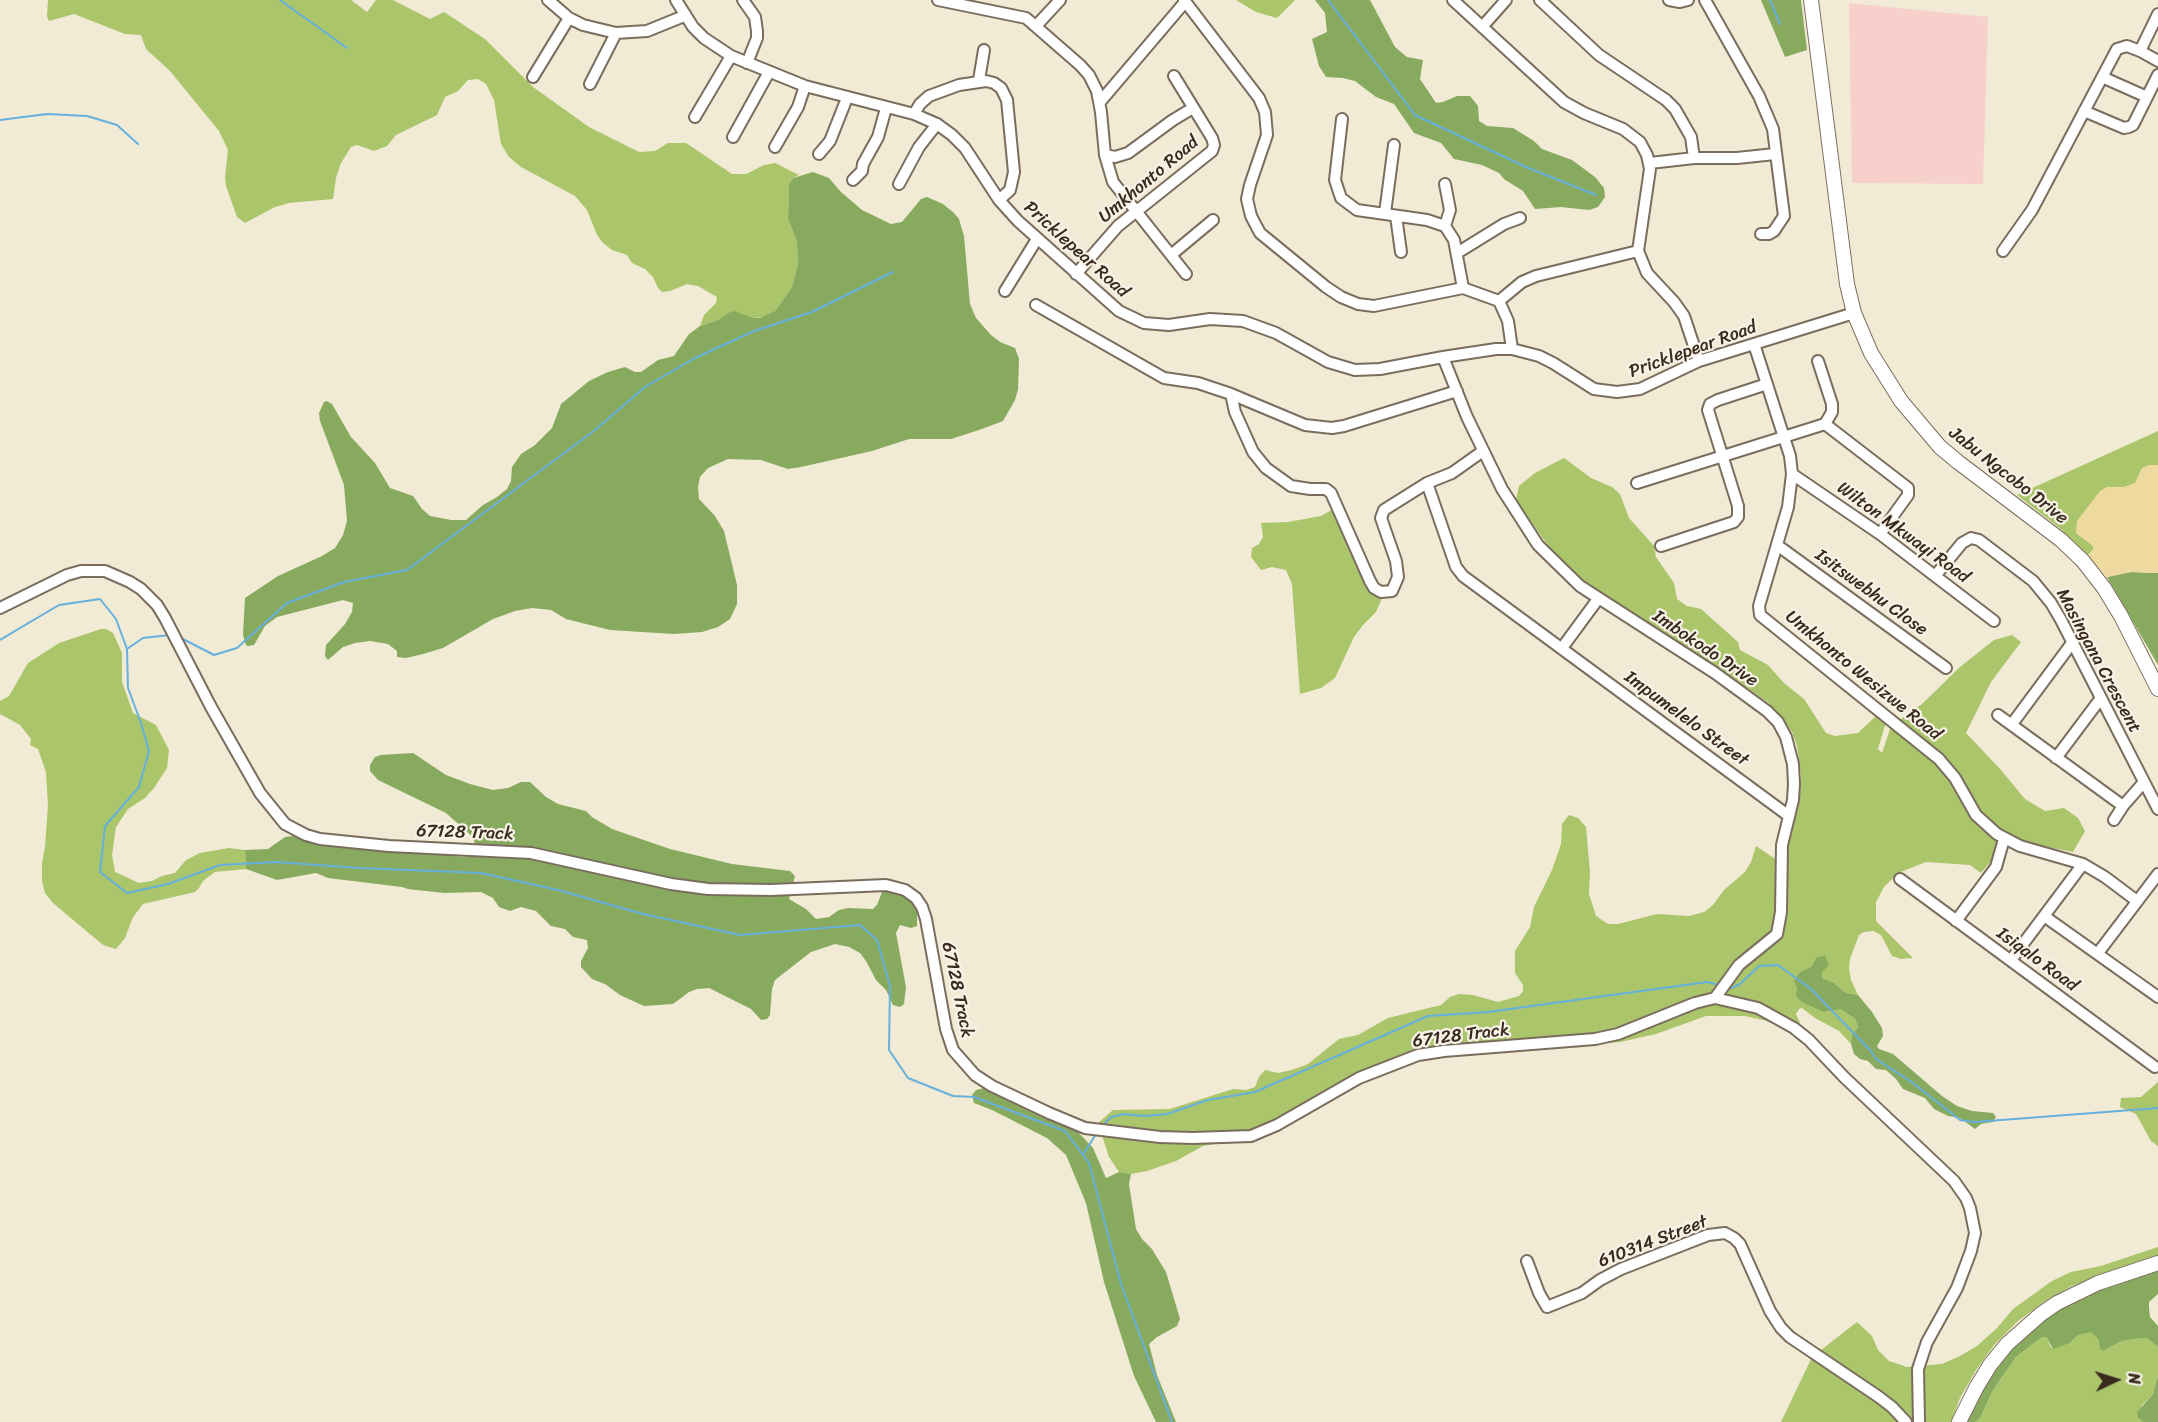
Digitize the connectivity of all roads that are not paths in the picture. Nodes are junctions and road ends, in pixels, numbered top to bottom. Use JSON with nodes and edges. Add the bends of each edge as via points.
{"nodes":[{"id":1,"x":548,"y":0,"type":"edge"},
{"id":2,"x":676,"y":0,"type":"edge"},
{"id":3,"x":743,"y":0,"type":"edge"},
{"id":4,"x":938,"y":0,"type":"edge"},
{"id":5,"x":1060,"y":0,"type":"edge"},
{"id":6,"x":1453,"y":0,"type":"edge"},
{"id":7,"x":1506,"y":0,"type":"edge"},
{"id":8,"x":1540,"y":0,"type":"edge"},
{"id":9,"x":1669,"y":0,"type":"edge"},
{"id":10,"x":1688,"y":0,"type":"edge"},
{"id":11,"x":1705,"y":0,"type":"edge"},
{"id":12,"x":1812,"y":0,"type":"edge"},
{"id":13,"x":1185,"y":1,"type":"edge"},
{"id":14,"x":992,"y":5,"type":"edge"},
{"id":15,"x":2158,"y":14,"type":"edge"},
{"id":16,"x":684,"y":16,"type":"junction"},
{"id":17,"x":569,"y":18,"type":"junction"},
{"id":18,"x":1036,"y":26,"type":"junction"},
{"id":19,"x":1482,"y":27,"type":"junction"},
{"id":20,"x":616,"y":33,"type":"junction"},
{"id":21,"x":984,"y":50,"type":"dead end"},
{"id":22,"x":2140,"y":51,"type":"junction"},
{"id":23,"x":731,"y":56,"type":"junction"},
{"id":24,"x":2158,"y":61,"type":"edge"},
{"id":25,"x":747,"y":63,"type":"junction"},
{"id":26,"x":768,"y":72,"type":"junction"},
{"id":27,"x":2158,"y":75,"type":"edge"},
{"id":28,"x":1174,"y":76,"type":"dead end"},
{"id":29,"x":533,"y":77,"type":"dead end"},
{"id":30,"x":2102,"y":77,"type":"junction"},
{"id":31,"x":979,"y":80,"type":"junction"},
{"id":32,"x":590,"y":84,"type":"dead end"},
{"id":33,"x":805,"y":86,"type":"junction"},
{"id":34,"x":2147,"y":97,"type":"junction"},
{"id":35,"x":847,"y":98,"type":"junction"},
{"id":36,"x":1100,"y":102,"type":"junction"},
{"id":37,"x":886,"y":108,"type":"junction"},
{"id":38,"x":1193,"y":108,"type":"junction"},
{"id":39,"x":2084,"y":111,"type":"junction"},
{"id":40,"x":914,"y":114,"type":"junction"},
{"id":41,"x":695,"y":117,"type":"dead end"},
{"id":42,"x":1342,"y":119,"type":"dead end"},
{"id":43,"x":937,"y":124,"type":"junction"},
{"id":44,"x":733,"y":137,"type":"dead end"},
{"id":45,"x":1394,"y":145,"type":"dead end"},
{"id":46,"x":775,"y":147,"type":"dead end"},
{"id":47,"x":819,"y":154,"type":"dead end"},
{"id":48,"x":1775,"y":154,"type":"junction"},
{"id":49,"x":1105,"y":155,"type":"junction"},
{"id":50,"x":1695,"y":158,"type":"junction"},
{"id":51,"x":1650,"y":163,"type":"junction"},
{"id":52,"x":853,"y":180,"type":"dead end"},
{"id":53,"x":899,"y":184,"type":"dead end"},
{"id":54,"x":1445,"y":184,"type":"dead end"},
{"id":55,"x":999,"y":200,"type":"junction"},
{"id":56,"x":1136,"y":212,"type":"junction"},
{"id":57,"x":1390,"y":214,"type":"junction"},
{"id":58,"x":1520,"y":218,"type":"dead end"},
{"id":59,"x":1213,"y":220,"type":"dead end"},
{"id":60,"x":1445,"y":226,"type":"junction"},
{"id":61,"x":1761,"y":234,"type":"dead end"},
{"id":62,"x":1037,"y":239,"type":"junction"},
{"id":63,"x":1638,"y":251,"type":"junction"},
{"id":64,"x":2003,"y":251,"type":"dead end"},
{"id":65,"x":1401,"y":252,"type":"dead end"},
{"id":66,"x":1457,"y":253,"type":"junction"},
{"id":67,"x":1171,"y":255,"type":"junction"},
{"id":68,"x":1076,"y":274,"type":"junction"},
{"id":69,"x":1186,"y":274,"type":"dead end"},
{"id":70,"x":1463,"y":288,"type":"junction"},
{"id":71,"x":1005,"y":291,"type":"dead end"},
{"id":72,"x":1499,"y":301,"type":"junction"},
{"id":73,"x":1036,"y":305,"type":"dead end"},
{"id":74,"x":1854,"y":313,"type":"junction"},
{"id":75,"x":1754,"y":344,"type":"junction"},
{"id":76,"x":1512,"y":349,"type":"junction"},
{"id":77,"x":1443,"y":357,"type":"junction"},
{"id":78,"x":1699,"y":361,"type":"junction"},
{"id":79,"x":1818,"y":361,"type":"dead end"},
{"id":80,"x":1767,"y":384,"type":"junction"},
{"id":81,"x":1457,"y":391,"type":"junction"},
{"id":82,"x":1231,"y":394,"type":"junction"},
{"id":83,"x":1825,"y":424,"type":"junction"},
{"id":84,"x":1784,"y":436,"type":"junction"},
{"id":85,"x":1483,"y":451,"type":"junction"},
{"id":86,"x":1721,"y":456,"type":"junction"},
{"id":87,"x":1792,"y":474,"type":"junction"},
{"id":88,"x":1427,"y":483,"type":"junction"},
{"id":89,"x":1636,"y":483,"type":"dead end"},
{"id":90,"x":1880,"y":534,"type":"junction"},
{"id":91,"x":1777,"y":545,"type":"junction"},
{"id":92,"x":1662,"y":546,"type":"dead end"},
{"id":93,"x":1935,"y":576,"type":"junction"},
{"id":94,"x":1598,"y":599,"type":"junction"},
{"id":95,"x":0,"y":608,"type":"edge"},
{"id":96,"x":1994,"y":621,"type":"dead end"},
{"id":97,"x":2072,"y":643,"type":"junction"},
{"id":98,"x":1562,"y":648,"type":"junction"},
{"id":99,"x":1946,"y":668,"type":"dead end"},
{"id":100,"x":2158,"y":689,"type":"edge"},
{"id":101,"x":2101,"y":698,"type":"junction"},
{"id":102,"x":1998,"y":715,"type":"dead end"},
{"id":103,"x":2012,"y":724,"type":"junction"},
{"id":104,"x":2056,"y":758,"type":"junction"},
{"id":105,"x":2144,"y":782,"type":"junction"},
{"id":106,"x":2123,"y":806,"type":"junction"},
{"id":107,"x":2158,"y":809,"type":"edge"},
{"id":108,"x":1789,"y":816,"type":"junction"},
{"id":109,"x":2114,"y":820,"type":"dead end"},
{"id":110,"x":2004,"y":839,"type":"junction"},
{"id":111,"x":2083,"y":864,"type":"junction"},
{"id":112,"x":2158,"y":874,"type":"edge"},
{"id":113,"x":1900,"y":879,"type":"dead end"},
{"id":114,"x":2137,"y":901,"type":"junction"},
{"id":115,"x":2043,"y":916,"type":"junction"},
{"id":116,"x":1956,"y":921,"type":"junction"},
{"id":117,"x":2098,"y":953,"type":"junction"},
{"id":118,"x":2011,"y":960,"type":"junction"},
{"id":119,"x":2157,"y":993,"type":"edge"},
{"id":120,"x":1714,"y":998,"type":"junction"},
{"id":121,"x":2155,"y":1067,"type":"dead end"},
{"id":122,"x":1527,"y":1261,"type":"dead end"},
{"id":123,"x":2158,"y":1263,"type":"edge"},
{"id":124,"x":1906,"y":1422,"type":"edge"},
{"id":125,"x":1919,"y":1422,"type":"edge"},
{"id":126,"x":1959,"y":1422,"type":"edge"}],
"edges":[{"from":1,"to":17,"type":"street"},
{"from":2,"to":16,"type":"street","name":"Pricklepear Road"},
{"from":3,"to":25,"type":"street","via":[[755,16],[758,31]]},
{"from":4,"to":14,"type":"street"},
{"from":5,"to":18,"type":"street"},
{"from":6,"to":19,"type":"street"},
{"from":7,"to":19,"type":"street"},
{"from":8,"to":50,"type":"street","via":[[1599,55],[1675,109],[1691,137]]},
{"from":9,"to":10,"type":"street"},
{"from":11,"to":48,"type":"street","via":[[1767,111]]},
{"from":12,"to":74,"type":"main road","name":"Jabu Ngcobo Drive","via":[[1842,254]]},
{"from":13,"to":36,"type":"street"},
{"from":13,"to":70,"type":"street","via":[[1265,111],[1265,142],[1247,199],[1260,233],[1326,287],[1358,304],[1374,306]]},
{"from":14,"to":18,"type":"street"},
{"from":15,"to":22,"type":"street"},
{"from":16,"to":20,"type":"street","via":[[647,31]]},
{"from":16,"to":23,"type":"street","name":"Pricklepear Road","via":[[704,38]]},
{"from":17,"to":20,"type":"street"},
{"from":17,"to":29,"type":"street"},
{"from":18,"to":36,"type":"street","via":[[1089,75]]},
{"from":19,"to":51,"type":"street","via":[[1564,102],[1634,136]]},
{"from":20,"to":32,"type":"street"},
{"from":21,"to":31,"type":"street"},
{"from":22,"to":24,"type":"street"},
{"from":22,"to":30,"type":"street","via":[[2120,46]]},
{"from":23,"to":25,"type":"street","name":"Pricklepear Road"},
{"from":23,"to":41,"type":"street"},
{"from":25,"to":26,"type":"street","name":"Pricklepear Road"},
{"from":26,"to":33,"type":"street","name":"Pricklepear Road"},
{"from":26,"to":44,"type":"street"},
{"from":27,"to":34,"type":"street"},
{"from":28,"to":38,"type":"street","name":"Umkhonto Road"},
{"from":30,"to":34,"type":"street"},
{"from":30,"to":39,"type":"street"},
{"from":31,"to":40,"type":"street","via":[[929,96]]},
{"from":31,"to":55,"type":"street","via":[[997,85],[1007,100],[1014,180],[1007,195]]},
{"from":33,"to":35,"type":"street","name":"Pricklepear Road"},
{"from":33,"to":46,"type":"street"},
{"from":34,"to":39,"type":"street","via":[[2127,128]]},
{"from":35,"to":37,"type":"street","name":"Pricklepear Road"},
{"from":35,"to":47,"type":"street","via":[[830,141]]},
{"from":36,"to":49,"type":"street"},
{"from":37,"to":40,"type":"street","name":"Pricklepear Road"},
{"from":37,"to":52,"type":"street","via":[[878,137],[862,171]]},
{"from":38,"to":49,"type":"street","via":[[1128,153]]},
{"from":38,"to":56,"type":"street","name":"Umkhonto Road","via":[[1214,142],[1212,151]]},
{"from":39,"to":64,"type":"street","via":[[2032,210]]},
{"from":40,"to":43,"type":"street","name":"Pricklepear Road"},
{"from":42,"to":57,"type":"street","via":[[1335,171],[1341,198],[1351,207]]},
{"from":43,"to":53,"type":"street"},
{"from":43,"to":55,"type":"street","name":"Pricklepear Road","via":[[965,148]]},
{"from":45,"to":57,"type":"street"},
{"from":48,"to":50,"type":"street"},
{"from":48,"to":61,"type":"street","via":[[1784,216],[1774,231]]},
{"from":49,"to":56,"type":"street","via":[[1113,182]]},
{"from":50,"to":51,"type":"street"},
{"from":51,"to":63,"type":"street"},
{"from":54,"to":60,"type":"street","via":[[1450,210]]},
{"from":55,"to":62,"type":"street","name":"Pricklepear Road"},
{"from":56,"to":67,"type":"street"},
{"from":56,"to":68,"type":"street","name":"Umkhonto Road","via":[[1110,233]]},
{"from":57,"to":60,"type":"street"},
{"from":57,"to":65,"type":"street"},
{"from":58,"to":66,"type":"street"},
{"from":59,"to":67,"type":"street"},
{"from":60,"to":66,"type":"street","via":[[1452,234]]},
{"from":62,"to":68,"type":"street","name":"Pricklepear Road"},
{"from":62,"to":71,"type":"street"},
{"from":63,"to":72,"type":"street","via":[[1536,276]]},
{"from":63,"to":78,"type":"street","via":[[1647,273],[1684,315]]},
{"from":66,"to":70,"type":"street"},
{"from":67,"to":69,"type":"street"},
{"from":68,"to":77,"type":"street","name":"Pricklepear Road","via":[[1119,310],[1144,323],[1243,321],[1276,333],[1328,362],[1355,370]]},
{"from":70,"to":72,"type":"street"},
{"from":72,"to":76,"type":"street","via":[[1508,321]]},
{"from":73,"to":82,"type":"street","via":[[1055,311],[1164,378],[1198,383]]},
{"from":74,"to":75,"type":"street","name":"Pricklepear Road"},
{"from":74,"to":100,"type":"main road","name":"Jabu Ngcobo Drive","via":[[1886,380],[1917,423],[1958,462],[2083,561],[2104,588]]},
{"from":75,"to":78,"type":"street","name":"Pricklepear Road"},
{"from":75,"to":80,"type":"street","name":"Umkhonto Wesizwe Road"},
{"from":76,"to":77,"type":"street","name":"Pricklepear Road"},
{"from":76,"to":78,"type":"street","name":"Pricklepear Road","via":[[1546,359],[1594,388],[1617,392],[1640,389]]},
{"from":77,"to":81,"type":"street","name":"Imbokodo Drive"},
{"from":79,"to":83,"type":"street","via":[[1832,404]]},
{"from":80,"to":84,"type":"street","name":"Umkhonto Wesizwe Road"},
{"from":80,"to":86,"type":"street","via":[[1718,400],[1709,407]]},
{"from":81,"to":82,"type":"street","via":[[1332,428],[1305,425]]},
{"from":81,"to":85,"type":"street","name":"Imbokodo Drive"},
{"from":82,"to":88,"type":"street","via":[[1253,452],[1266,468],[1291,486],[1326,489],[1331,493],[1370,581],[1381,592],[1392,591],[1398,578],[1382,514]]},
{"from":83,"to":84,"type":"street"},
{"from":83,"to":90,"type":"street","via":[[1908,488],[1908,495]]},
{"from":84,"to":86,"type":"street"},
{"from":84,"to":87,"type":"street","name":"Umkhonto Wesizwe Road"},
{"from":85,"to":88,"type":"street","via":[[1452,473]]},
{"from":85,"to":94,"type":"street","name":"Imbokodo Drive","via":[[1538,545]]},
{"from":86,"to":89,"type":"street"},
{"from":86,"to":92,"type":"street","via":[[1738,517],[1734,522]]},
{"from":87,"to":90,"type":"street","name":"Wilton Mkwayi Road"},
{"from":87,"to":91,"type":"street","name":"Umkhonto Wesizwe Road"},
{"from":88,"to":98,"type":"street","name":"Impumelelo Street","via":[[1460,572]]},
{"from":90,"to":93,"type":"street","name":"Wilton Mkwayi Road"},
{"from":91,"to":99,"type":"street","name":"Isitswebhu Close"},
{"from":91,"to":110,"type":"street","name":"Umkhonto Wesizwe Road","via":[[1760,615],[1939,759],[1980,820]]},
{"from":93,"to":96,"type":"street","name":"Wilton Mkwayi Road"},
{"from":93,"to":97,"type":"street","name":"Masingana Crescent","via":[[1962,543],[1971,538],[1979,540],[2038,586]]},
{"from":94,"to":98,"type":"street"},
{"from":94,"to":108,"type":"street","name":"Imbokodo Drive","via":[[1715,673],[1778,722],[1793,764]]},
{"from":95,"to":120,"type":"street","name":"67128 Track","via":[[67,575],[92,569],[105,571],[141,589],[165,618],[260,793],[285,824],[306,835],[389,846],[531,852],[708,889],[886,885],[905,890],[916,898],[926,919],[953,1050],[975,1076],[1085,1128],[1160,1137],[1251,1136],[1359,1078],[1418,1055],[1595,1039]]},
{"from":97,"to":101,"type":"street","name":"Masingana Crescent"},
{"from":97,"to":103,"type":"street"},
{"from":98,"to":108,"type":"street","name":"Impumelelo Street"},
{"from":101,"to":104,"type":"street"},
{"from":101,"to":105,"type":"street","name":"Masingana Crescent"},
{"from":102,"to":103,"type":"street"},
{"from":103,"to":104,"type":"street"},
{"from":104,"to":106,"type":"street"},
{"from":105,"to":106,"type":"street"},
{"from":105,"to":107,"type":"street","name":"Masingana Crescent"},
{"from":106,"to":109,"type":"street"},
{"from":108,"to":120,"type":"street","name":"Imbokodo Drive","via":[[1782,844],[1777,934],[1739,965]]},
{"from":110,"to":111,"type":"street","name":"Umkhonto Wesizwe Road"},
{"from":110,"to":116,"type":"street","via":[[1996,867]]},
{"from":111,"to":114,"type":"street","name":"Umkhonto Wesizwe Road"},
{"from":111,"to":115,"type":"street"},
{"from":112,"to":114,"type":"street"},
{"from":113,"to":116,"type":"street","name":"Isiqalo Road"},
{"from":114,"to":117,"type":"street"},
{"from":115,"to":117,"type":"street"},
{"from":115,"to":118,"type":"street"},
{"from":116,"to":118,"type":"street","name":"Isiqalo Road"},
{"from":117,"to":119,"type":"street"},
{"from":118,"to":121,"type":"street","name":"Isiqalo Road"},
{"from":120,"to":125,"type":"street","via":[[1758,1008],[1794,1028],[1961,1189],[1973,1215],[1974,1241],[1957,1288],[1927,1342],[1918,1369]]},
{"from":122,"to":124,"type":"street","name":"610314 Street","via":[[1547,1307],[1582,1293],[1621,1269],[1708,1235],[1725,1233],[1740,1244],[1781,1328],[1886,1402]]},
{"from":123,"to":126,"type":"main road","via":[[2074,1293],[2026,1326],[1990,1365]]}]}
